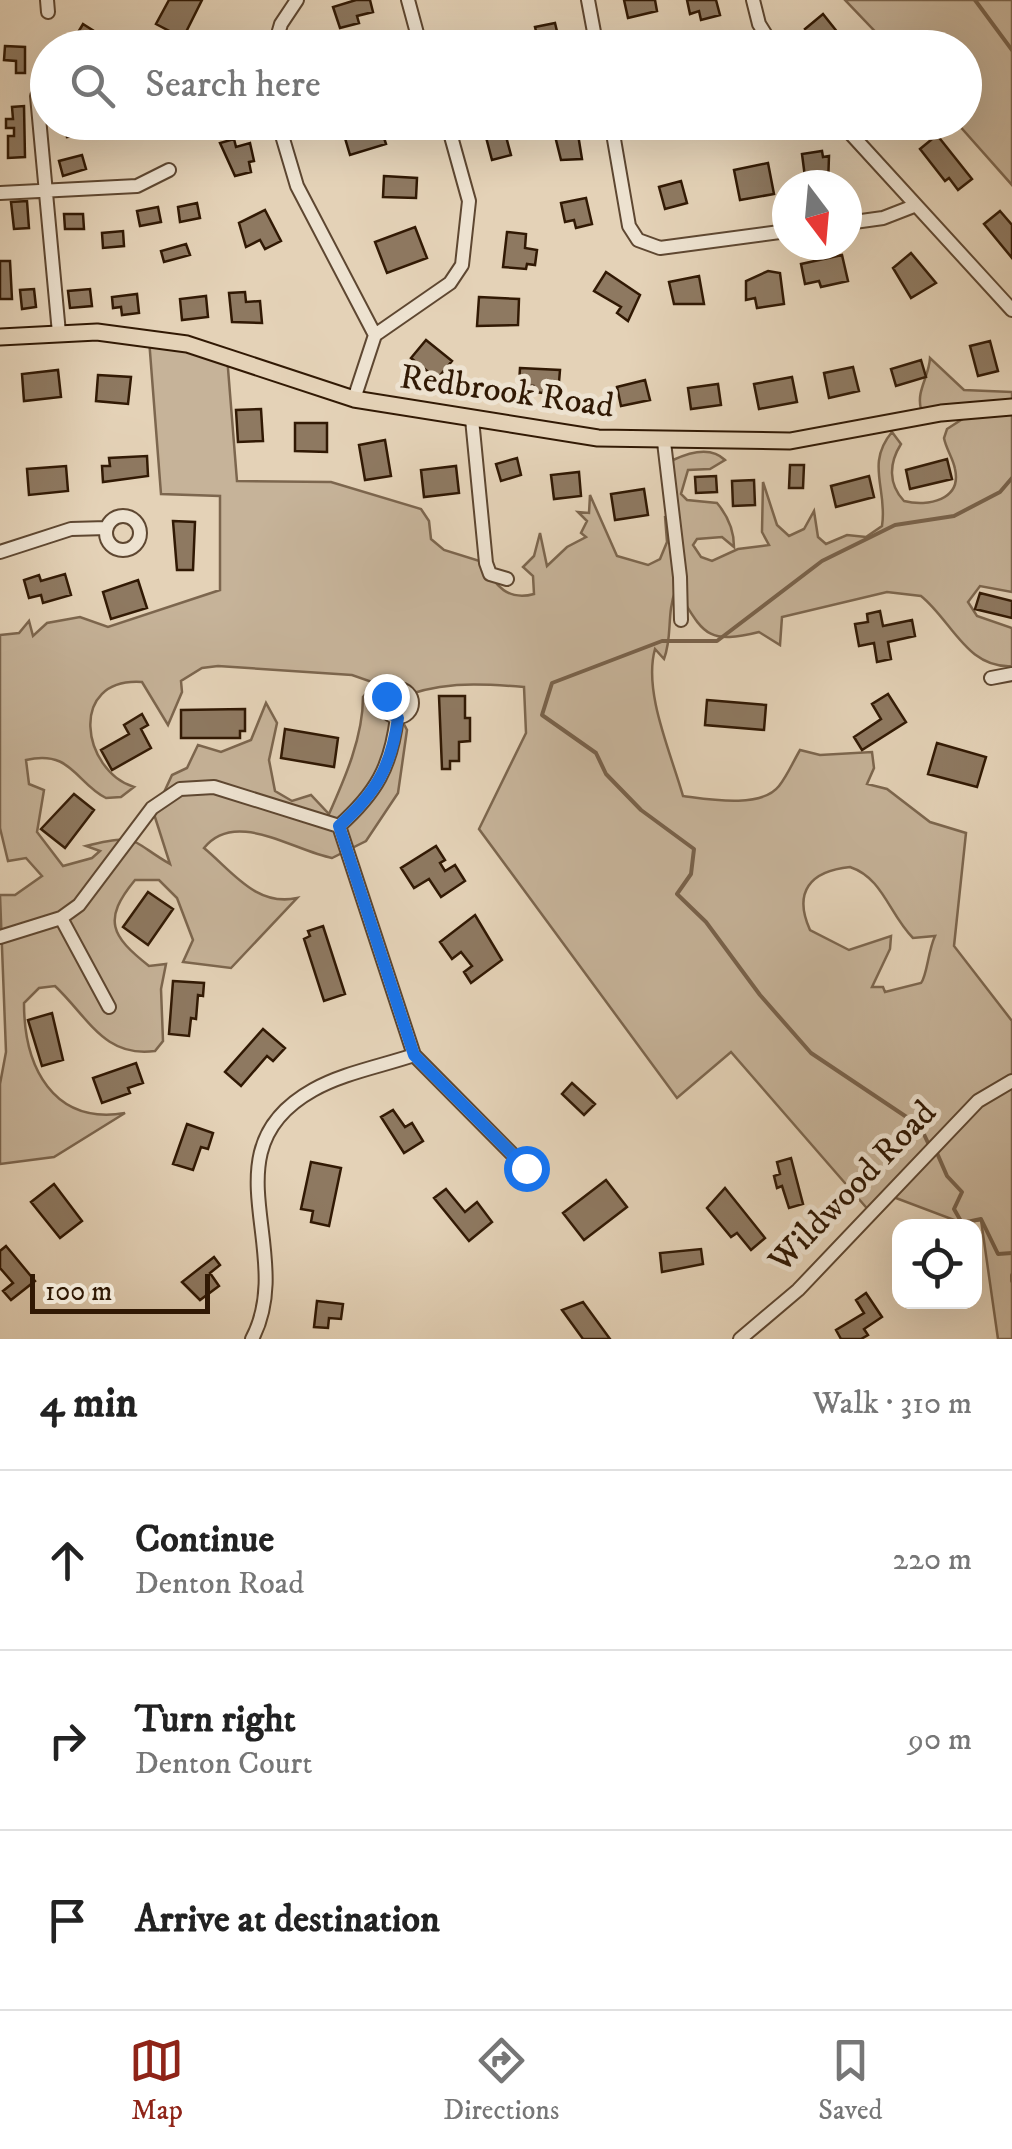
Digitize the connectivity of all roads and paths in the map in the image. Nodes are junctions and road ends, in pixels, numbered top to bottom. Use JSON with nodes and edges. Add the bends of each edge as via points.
{"nodes":[{"id":1,"x":297,"y":0,"type":"edge"},
{"id":2,"x":408,"y":0,"type":"edge"},
{"id":3,"x":588,"y":0,"type":"edge"},
{"id":4,"x":753,"y":0,"type":"edge"},
{"id":5,"x":279,"y":30,"type":"edge"},
{"id":6,"x":416,"y":30,"type":"edge"},
{"id":7,"x":594,"y":30,"type":"edge"},
{"id":8,"x":763,"y":30,"type":"edge"},
{"id":9,"x":41,"y":140,"type":"edge"},
{"id":10,"x":283,"y":140,"type":"edge"},
{"id":11,"x":452,"y":140,"type":"edge"},
{"id":12,"x":613,"y":140,"type":"edge"},
{"id":13,"x":856,"y":140,"type":"edge"},
{"id":14,"x":169,"y":170,"type":"dead end"},
{"id":15,"x":46,"y":192,"type":"junction"},
{"id":16,"x":0,"y":193,"type":"edge"},
{"id":17,"x":914,"y":206,"type":"junction"},
{"id":18,"x":862,"y":220,"type":"edge"},
{"id":19,"x":772,"y":233,"type":"edge"},
{"id":20,"x":1012,"y":310,"type":"edge"},
{"id":21,"x":59,"y":333,"type":"junction"},
{"id":22,"x":374,"y":335,"type":"junction"},
{"id":23,"x":0,"y":337,"type":"edge"},
{"id":24,"x":354,"y":399,"type":"junction"},
{"id":25,"x":1012,"y":408,"type":"edge"},
{"id":26,"x":472,"y":420,"type":"junction"},
{"id":27,"x":664,"y":442,"type":"junction"},
{"id":28,"x":107,"y":528,"type":"dead end"},
{"id":29,"x":0,"y":552,"type":"edge"},
{"id":30,"x":506,"y":579,"type":"dead end"},
{"id":31,"x":681,"y":620,"type":"dead end"},
{"id":32,"x":1012,"y":674,"type":"edge"},
{"id":33,"x":991,"y":678,"type":"dead end"},
{"id":34,"x":398,"y":718,"type":"dead end"},
{"id":35,"x":339,"y":826,"type":"junction"},
{"id":36,"x":61,"y":918,"type":"junction"},
{"id":37,"x":0,"y":937,"type":"edge"},
{"id":38,"x":110,"y":1007,"type":"dead end"},
{"id":39,"x":414,"y":1055,"type":"junction"},
{"id":40,"x":1012,"y":1081,"type":"edge"},
{"id":41,"x":526,"y":1168,"type":"dead end"},
{"id":42,"x":252,"y":1339,"type":"edge"},
{"id":43,"x":740,"y":1339,"type":"edge"}],
"edges":[{"from":1,"to":5,"type":"street"},
{"from":2,"to":6,"type":"street"},
{"from":3,"to":7,"type":"street"},
{"from":4,"to":8,"type":"street"},
{"from":9,"to":15,"type":"street"},
{"from":10,"to":22,"type":"street","via":[[297,186]]},
{"from":11,"to":22,"type":"street","via":[[468,201],[462,265],[450,283]]},
{"from":12,"to":19,"type":"street","via":[[629,226],[638,240],[660,248]]},
{"from":13,"to":17,"type":"street"},
{"from":14,"to":15,"type":"street","via":[[145,184]]},
{"from":15,"to":16,"type":"street"},
{"from":15,"to":21,"type":"street"},
{"from":17,"to":18,"type":"street"},
{"from":17,"to":20,"type":"street"},
{"from":21,"to":23,"type":"main road","name":"Redbrook Road"},
{"from":21,"to":24,"type":"main road","name":"Redbrook Road","via":[[188,344]]},
{"from":22,"to":24,"type":"street"},
{"from":24,"to":26,"type":"main road","name":"Redbrook Road"},
{"from":25,"to":27,"type":"main road","name":"Redbrook Road","via":[[942,413],[790,441]]},
{"from":26,"to":27,"type":"main road","name":"Redbrook Road"},
{"from":26,"to":30,"type":"street","via":[[486,564],[490,574]]},
{"from":27,"to":31,"type":"street"},
{"from":28,"to":29,"type":"street","via":[[71,529]]},
{"from":32,"to":33,"type":"street"},
{"from":34,"to":35,"type":"street","via":[[383,778]]},
{"from":35,"to":36,"type":"street","via":[[214,787],[180,788],[152,808],[94,887]]},
{"from":35,"to":39,"type":"street"},
{"from":36,"to":37,"type":"street"},
{"from":36,"to":38,"type":"street"},
{"from":39,"to":41,"type":"street"},
{"from":39,"to":42,"type":"street","via":[[312,1090],[271,1128],[255,1172],[268,1271]]},
{"from":40,"to":43,"type":"street","name":"Wildwood Road","via":[[978,1101],[798,1290]]}]}
